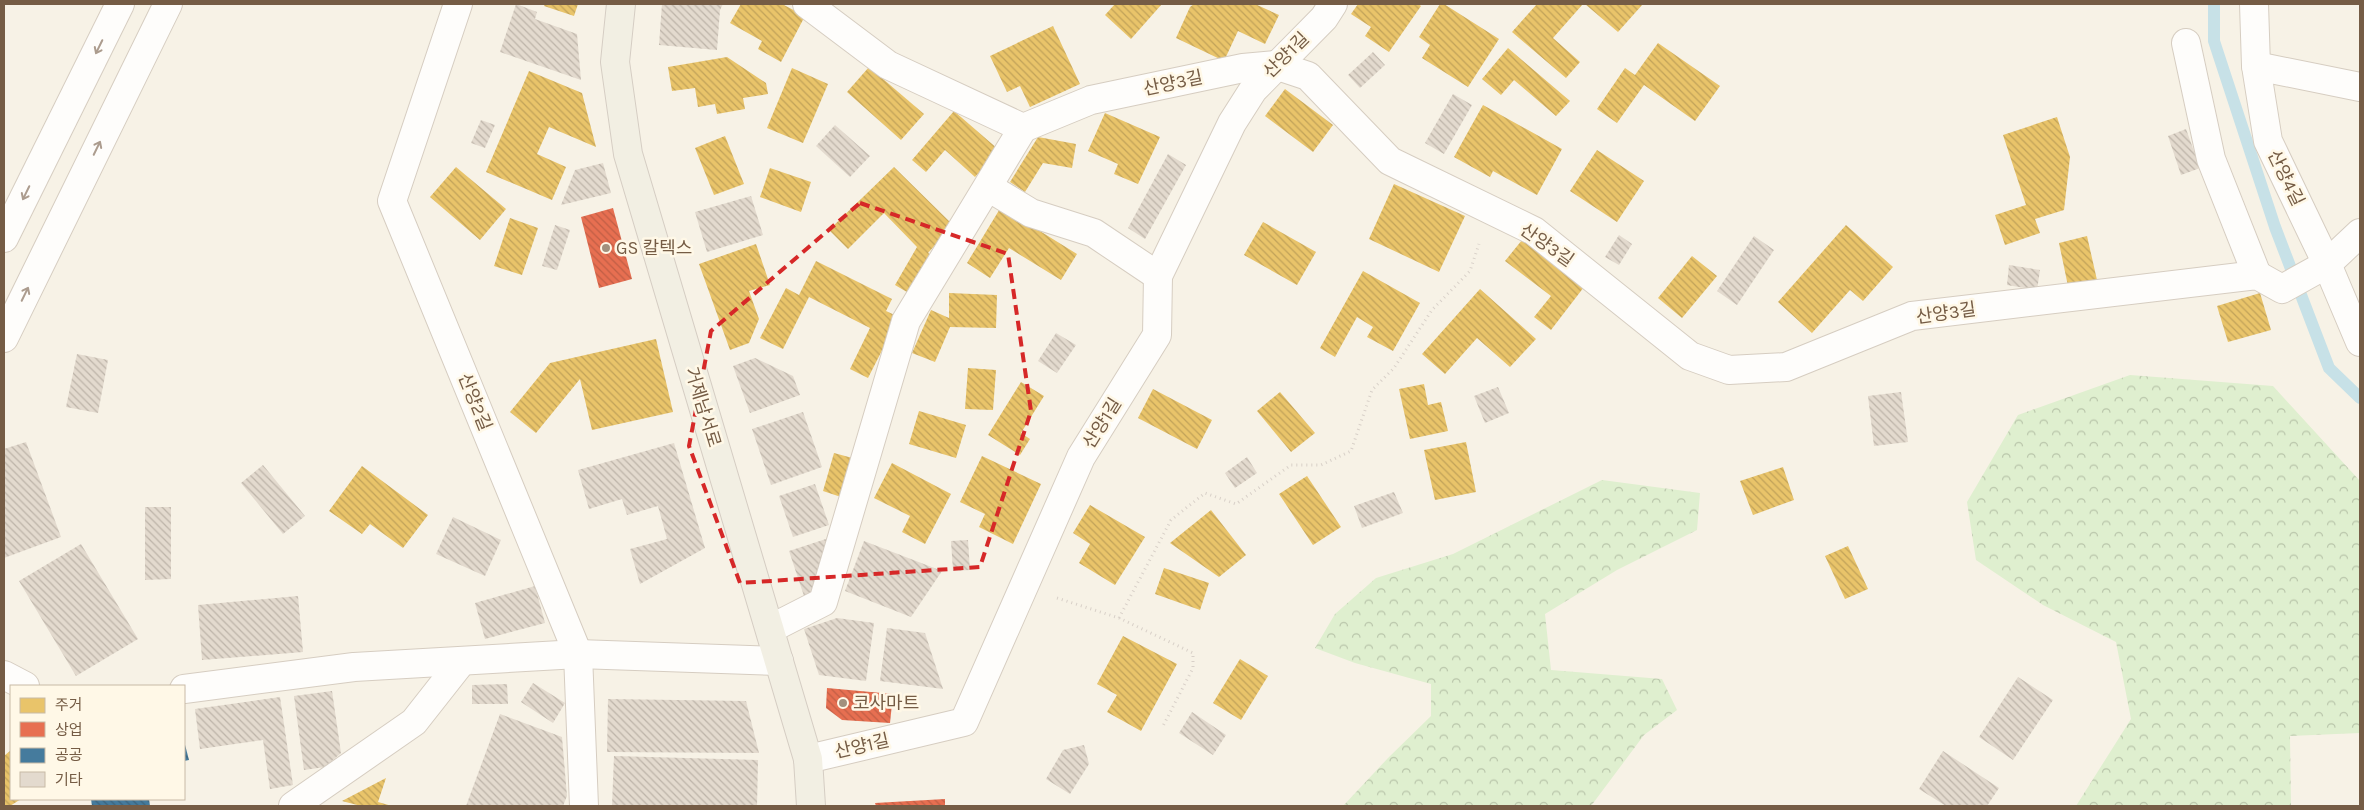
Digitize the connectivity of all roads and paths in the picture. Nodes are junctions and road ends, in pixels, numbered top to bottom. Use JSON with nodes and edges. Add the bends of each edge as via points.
{"nodes":[{"id":1,"x":120,"y":4,"type":"edge"},
{"id":2,"x":168,"y":4,"type":"edge"},
{"id":3,"x":458,"y":4,"type":"edge"},
{"id":4,"x":621,"y":4,"type":"edge"},
{"id":5,"x":807,"y":4,"type":"edge"},
{"id":6,"x":1333,"y":4,"type":"edge"},
{"id":7,"x":2254,"y":4,"type":"edge"},
{"id":8,"x":2186,"y":42,"type":"dead end"},
{"id":9,"x":1275,"y":65,"type":"junction"},
{"id":10,"x":2256,"y":66,"type":"junction"},
{"id":11,"x":2360,"y":87,"type":"edge"},
{"id":12,"x":1023,"y":128,"type":"junction"},
{"id":13,"x":988,"y":186,"type":"junction"},
{"id":14,"x":1491,"y":210,"type":"junction"},
{"id":15,"x":2360,"y":233,"type":"edge"},
{"id":16,"x":4,"y":238,"type":"edge"},
{"id":17,"x":2327,"y":264,"type":"junction"},
{"id":18,"x":2257,"y":275,"type":"junction"},
{"id":19,"x":1158,"y":276,"type":"junction"},
{"id":20,"x":2357,"y":326,"type":"edge"},
{"id":21,"x":4,"y":338,"type":"edge"},
{"id":22,"x":1023,"y":588,"type":"junction"},
{"id":23,"x":1119,"y":618,"type":"junction"},
{"id":24,"x":770,"y":629,"type":"junction"},
{"id":25,"x":578,"y":654,"type":"junction"},
{"id":26,"x":462,"y":661,"type":"junction"},
{"id":27,"x":780,"y":662,"type":"junction"},
{"id":28,"x":4,"y":675,"type":"edge"},
{"id":29,"x":22,"y":685,"type":"edge"},
{"id":30,"x":185,"y":689,"type":"edge"},
{"id":31,"x":1162,"y":728,"type":"dead end"},
{"id":32,"x":808,"y":759,"type":"junction"},
{"id":33,"x":293,"y":806,"type":"edge"},
{"id":34,"x":584,"y":806,"type":"edge"},
{"id":35,"x":811,"y":806,"type":"edge"}],
"edges":[{"from":1,"to":16,"type":"street","one_way":true},
{"from":21,"to":2,"type":"street","one_way":true},
{"from":3,"to":25,"type":"street","name":"산양2길","via":[[392,201]]},
{"from":4,"to":24,"type":"main road","name":"거제남서로","via":[[615,62],[628,154]]},
{"from":5,"to":12,"type":"street","via":[[888,65]]},
{"from":6,"to":9,"type":"street","name":"산양1길","via":[[1324,18]]},
{"from":7,"to":10,"type":"street","name":"산양4길"},
{"from":8,"to":18,"type":"street","via":[[2211,159]]},
{"from":9,"to":12,"type":"street","name":"산양3길","via":[[1242,68],[1091,100]]},
{"from":9,"to":14,"type":"street","name":"산양3길","via":[[1308,76],[1390,161]]},
{"from":9,"to":19,"type":"street","name":"산양1길","via":[[1253,90],[1232,123]]},
{"from":10,"to":11,"type":"street"},
{"from":10,"to":17,"type":"street","name":"산양4길","via":[[2268,141]]},
{"from":12,"to":13,"type":"street"},
{"from":13,"to":19,"type":"street","via":[[1031,213],[1094,233]]},
{"from":13,"to":24,"type":"street","via":[[906,321],[824,602]]},
{"from":14,"to":18,"type":"street","name":"산양3길","via":[[1534,231],[1690,356],[1729,370],[1786,367],[1912,316]]},
{"from":14,"to":23,"type":"path","via":[[1470,271],[1432,310],[1394,368],[1372,390],[1351,451],[1321,465],[1291,465],[1236,504],[1205,493],[1171,520]]},
{"from":15,"to":17,"type":"street"},
{"from":17,"to":18,"type":"street","via":[[2282,289]]},
{"from":17,"to":20,"type":"street","name":"산양4길"},
{"from":19,"to":22,"type":"street","name":"산양1길","via":[[1157,335],[1081,457]]},
{"from":22,"to":23,"type":"path"},
{"from":22,"to":32,"type":"street","name":"산양1길","via":[[964,722]]},
{"from":23,"to":31,"type":"path","via":[[1193,653],[1193,668]]},
{"from":24,"to":27,"type":"main road","name":"거제남서로"},
{"from":25,"to":26,"type":"street"},
{"from":25,"to":27,"type":"street"},
{"from":25,"to":34,"type":"street","name":"산양2길"},
{"from":26,"to":30,"type":"street","via":[[354,667]]},
{"from":26,"to":33,"type":"street","via":[[414,722]]},
{"from":27,"to":32,"type":"main road","name":"거제남서로"},
{"from":28,"to":29,"type":"street"},
{"from":32,"to":35,"type":"main road","name":"거제남서로"}]}
